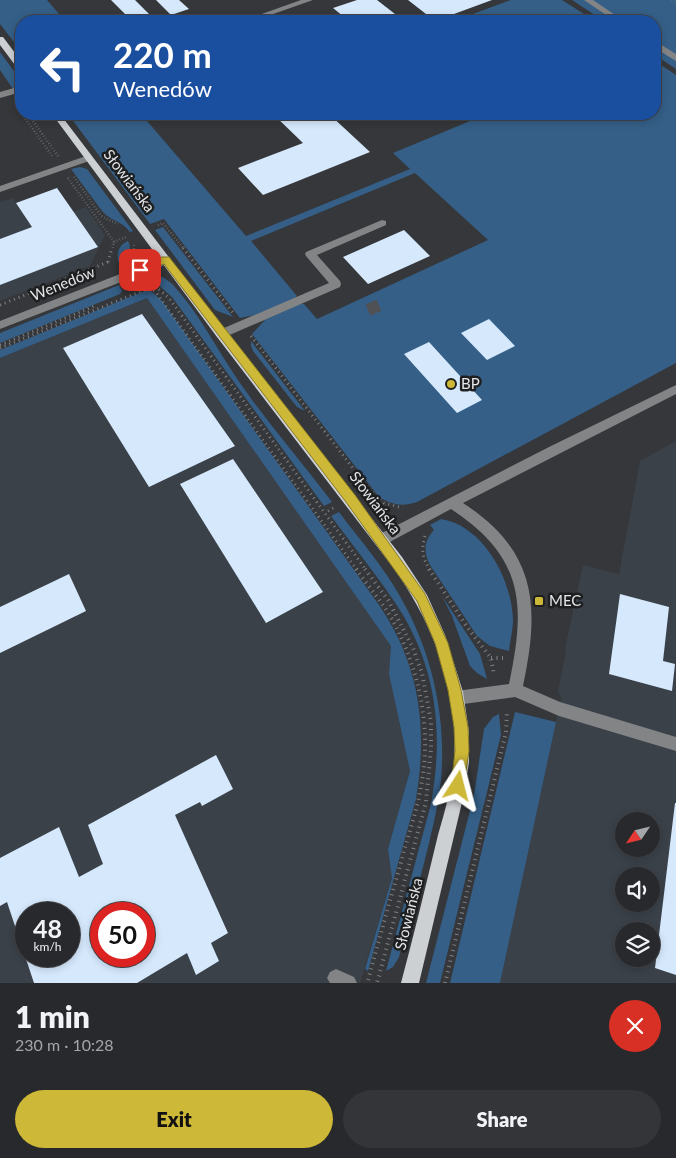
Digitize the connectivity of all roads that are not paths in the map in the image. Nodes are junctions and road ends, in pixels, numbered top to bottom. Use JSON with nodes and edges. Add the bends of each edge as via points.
{"nodes":[{"id":1,"x":309,"y":0,"type":"edge"},
{"id":2,"x":588,"y":0,"type":"edge"},
{"id":3,"x":264,"y":15,"type":"edge"},
{"id":4,"x":611,"y":15,"type":"edge"},
{"id":5,"x":0,"y":39,"type":"edge"},
{"id":6,"x":661,"y":48,"type":"edge"},
{"id":7,"x":676,"y":58,"type":"edge"},
{"id":8,"x":15,"y":59,"type":"edge"},
{"id":9,"x":15,"y":91,"type":"edge"},
{"id":10,"x":0,"y":95,"type":"edge"},
{"id":11,"x":60,"y":120,"type":"edge"},
{"id":12,"x":89,"y":158,"type":"junction"},
{"id":13,"x":0,"y":189,"type":"edge"},
{"id":14,"x":382,"y":223,"type":"dead end"},
{"id":15,"x":166,"y":260,"type":"junction"},
{"id":16,"x":0,"y":325,"type":"edge"},
{"id":17,"x":221,"y":334,"type":"junction"},
{"id":18,"x":676,"y":389,"type":"edge"},
{"id":19,"x":452,"y":503,"type":"junction"},
{"id":20,"x":381,"y":540,"type":"junction"},
{"id":21,"x":514,"y":690,"type":"junction"},
{"id":22,"x":456,"y":698,"type":"junction"},
{"id":23,"x":676,"y":744,"type":"edge"},
{"id":24,"x":410,"y":983,"type":"edge"}],
"edges":[{"from":1,"to":3,"type":"street"},
{"from":2,"to":4,"type":"street"},
{"from":5,"to":8,"type":"main road"},
{"from":6,"to":7,"type":"street"},
{"from":9,"to":10,"type":"street"},
{"from":11,"to":12,"type":"main road","name":"Słowiańska"},
{"from":12,"to":13,"type":"street"},
{"from":12,"to":15,"type":"main road","name":"Słowiańska"},
{"from":14,"to":17,"type":"street","via":[[310,254],[336,284]]},
{"from":15,"to":16,"type":"street","name":"Wenedów"},
{"from":15,"to":17,"type":"main road","name":"Słowiańska"},
{"from":17,"to":20,"type":"main road","name":"Słowiańska"},
{"from":18,"to":19,"type":"street"},
{"from":19,"to":20,"type":"street"},
{"from":19,"to":21,"type":"street","via":[[490,531],[518,572],[526,600],[526,629]]},
{"from":20,"to":22,"type":"main road","name":"Słowiańska","via":[[432,619],[450,667]]},
{"from":21,"to":22,"type":"street"},
{"from":21,"to":23,"type":"street","via":[[559,709]]},
{"from":22,"to":24,"type":"main road","name":"Słowiańska","via":[[461,727],[460,773]]}]}
